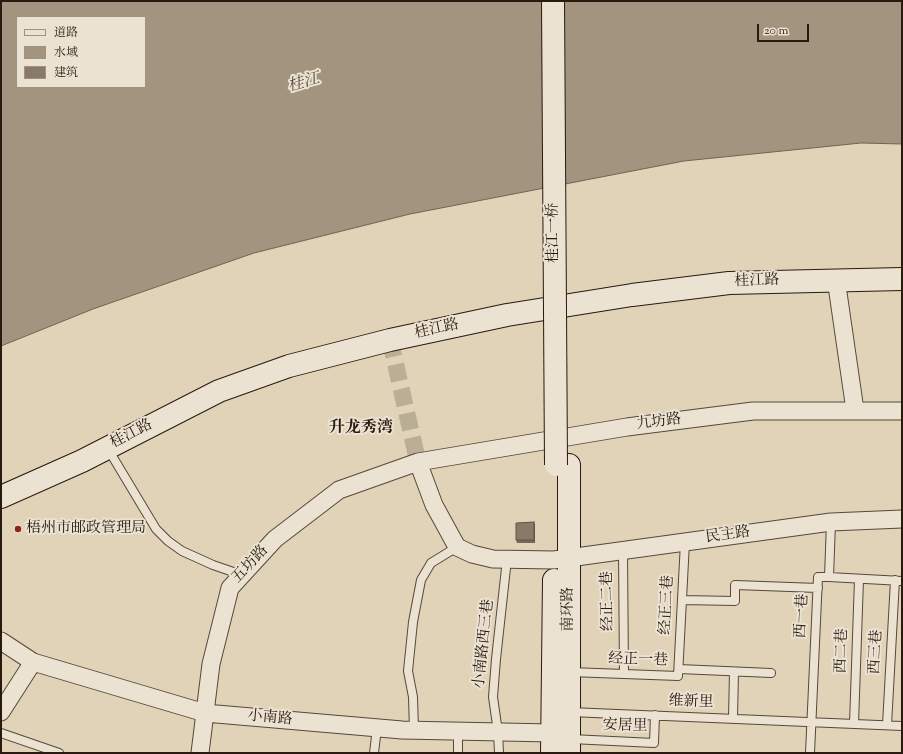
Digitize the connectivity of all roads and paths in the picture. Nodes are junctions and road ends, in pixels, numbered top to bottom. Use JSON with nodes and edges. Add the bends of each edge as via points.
{"nodes":[{"id":1,"x":553,"y":1,"type":"edge"},
{"id":2,"x":566,"y":1,"type":"edge"},
{"id":3,"x":836,"y":279,"type":"junction"},
{"id":4,"x":902,"y":279,"type":"edge"},
{"id":5,"x":855,"y":410,"type":"junction"},
{"id":6,"x":902,"y":410,"type":"edge"},
{"id":7,"x":108,"y":448,"type":"junction"},
{"id":8,"x":418,"y":462,"type":"junction"},
{"id":9,"x":562,"y":465,"type":"junction"},
{"id":10,"x":1,"y":497,"type":"edge"},
{"id":11,"x":902,"y":519,"type":"edge"},
{"id":12,"x":831,"y":522,"type":"junction"},
{"id":13,"x":685,"y":542,"type":"junction"},
{"id":14,"x":457,"y":546,"type":"junction"},
{"id":15,"x":622,"y":551,"type":"junction"},
{"id":16,"x":507,"y":559,"type":"junction"},
{"id":17,"x":562,"y":560,"type":"junction"},
{"id":18,"x":242,"y":575,"type":"junction"},
{"id":19,"x":829,"y":577,"type":"junction"},
{"id":20,"x":859,"y":579,"type":"junction"},
{"id":21,"x":899,"y":580,"type":"edge"},
{"id":22,"x":818,"y":588,"type":"junction"},
{"id":23,"x":682,"y":600,"type":"junction"},
{"id":24,"x":1,"y":641,"type":"edge"},
{"id":25,"x":33,"y":662,"type":"junction"},
{"id":26,"x":679,"y":669,"type":"junction"},
{"id":27,"x":570,"y":672,"type":"junction"},
{"id":28,"x":734,"y":672,"type":"junction"},
{"id":29,"x":771,"y":673,"type":"dead end"},
{"id":30,"x":624,"y":674,"type":"junction"},
{"id":31,"x":1,"y":712,"type":"edge"},
{"id":32,"x":570,"y":712,"type":"junction"},
{"id":33,"x":205,"y":713,"type":"junction"},
{"id":34,"x":655,"y":715,"type":"junction"},
{"id":35,"x":733,"y":718,"type":"junction"},
{"id":36,"x":812,"y":721,"type":"junction"},
{"id":37,"x":854,"y":724,"type":"junction"},
{"id":38,"x":887,"y":725,"type":"junction"},
{"id":39,"x":902,"y":726,"type":"edge"},
{"id":40,"x":377,"y":728,"type":"junction"},
{"id":41,"x":414,"y":730,"type":"junction"},
{"id":42,"x":458,"y":731,"type":"junction"},
{"id":43,"x":498,"y":732,"type":"junction"},
{"id":44,"x":1,"y":733,"type":"edge"},
{"id":45,"x":561,"y":745,"type":"edge"},
{"id":46,"x":59,"y":753,"type":"edge"},
{"id":47,"x":200,"y":753,"type":"edge"},
{"id":48,"x":374,"y":753,"type":"edge"},
{"id":49,"x":458,"y":753,"type":"edge"},
{"id":50,"x":499,"y":753,"type":"edge"},
{"id":51,"x":810,"y":753,"type":"edge"}],
"edges":[{"from":1,"to":9,"type":"main road","name":"桂江一桥","bridge":true},
{"from":2,"to":9,"type":"main road","name":"桂江一桥"},
{"from":3,"to":4,"type":"main road","name":"桂江路"},
{"from":3,"to":5,"type":"street"},
{"from":3,"to":7,"type":"main road","name":"桂江路","via":[[729,283],[632,295],[507,315],[390,340],[289,366],[219,391]]},
{"from":5,"to":6,"type":"street","name":"九坊路"},
{"from":5,"to":8,"type":"street","name":"九坊路","via":[[753,411],[627,427]]},
{"from":7,"to":10,"type":"main road","name":"桂江路"},
{"from":7,"to":18,"type":"lane","via":[[156,529],[168,541],[188,554]]},
{"from":8,"to":14,"type":"street","via":[[434,505]]},
{"from":8,"to":18,"type":"street","name":"五坊路","via":[[339,490],[275,539]]},
{"from":9,"to":17,"type":"main road","name":"南环路"},
{"from":11,"to":12,"type":"street","name":"民主路"},
{"from":12,"to":13,"type":"street","name":"民主路"},
{"from":12,"to":19,"type":"lane"},
{"from":13,"to":15,"type":"street","name":"民主路"},
{"from":13,"to":23,"type":"lane","name":"经正三巷"},
{"from":14,"to":16,"type":"street","name":"民主路","via":[[483,558]]},
{"from":14,"to":41,"type":"lane","via":[[431,563],[421,580],[408,671],[413,697]]},
{"from":15,"to":17,"type":"street","name":"民主路"},
{"from":15,"to":30,"type":"lane","name":"经正二巷"},
{"from":16,"to":17,"type":"street","name":"民主路"},
{"from":16,"to":43,"type":"lane","name":"小南路西三巷","via":[[493,697]]},
{"from":17,"to":27,"type":"main road","name":"南环路"},
{"from":17,"to":45,"type":"main road","name":"南环路"},
{"from":18,"to":33,"type":"street","name":"五坊路","via":[[230,588],[212,664]]},
{"from":19,"to":20,"type":"lane"},
{"from":19,"to":22,"type":"lane","name":"西一巷","via":[[818,577]]},
{"from":20,"to":21,"type":"lane"},
{"from":20,"to":37,"type":"lane","name":"西二巷"},
{"from":21,"to":38,"type":"lane","name":"西三巷"},
{"from":22,"to":23,"type":"lane","via":[[735,585],[734,601]]},
{"from":22,"to":36,"type":"lane","name":"西一巷"},
{"from":23,"to":26,"type":"lane","name":"经正三巷"},
{"from":24,"to":25,"type":"street","name":"小南路"},
{"from":25,"to":31,"type":"street"},
{"from":25,"to":33,"type":"street","name":"小南路"},
{"from":26,"to":28,"type":"lane","name":"经正一巷"},
{"from":26,"to":30,"type":"lane","name":"经正一巷","via":[[678,676]]},
{"from":27,"to":30,"type":"lane","name":"经正一巷"},
{"from":27,"to":32,"type":"main road","name":"南环路"},
{"from":28,"to":29,"type":"lane","name":"经正一巷"},
{"from":28,"to":35,"type":"lane"},
{"from":32,"to":34,"type":"lane","name":"维新里"},
{"from":32,"to":45,"type":"main road","name":"南环路"},
{"from":33,"to":40,"type":"street","name":"小南路"},
{"from":33,"to":47,"type":"street","name":"五坊路"},
{"from":34,"to":35,"type":"lane","name":"维新里"},
{"from":34,"to":45,"type":"lane","name":"安居里","via":[[654,743]]},
{"from":35,"to":36,"type":"lane","name":"维新里"},
{"from":36,"to":37,"type":"lane","name":"维新里"},
{"from":36,"to":51,"type":"lane","name":"西一巷"},
{"from":37,"to":38,"type":"lane","name":"维新里"},
{"from":38,"to":39,"type":"lane","name":"维新里"},
{"from":40,"to":41,"type":"street","name":"小南路"},
{"from":40,"to":48,"type":"lane"},
{"from":41,"to":42,"type":"street","name":"小南路"},
{"from":42,"to":43,"type":"street","name":"小南路"},
{"from":42,"to":49,"type":"lane"},
{"from":43,"to":45,"type":"street","name":"小南路"},
{"from":43,"to":50,"type":"lane","name":"小南路西三巷"},
{"from":44,"to":46,"type":"lane"}]}
